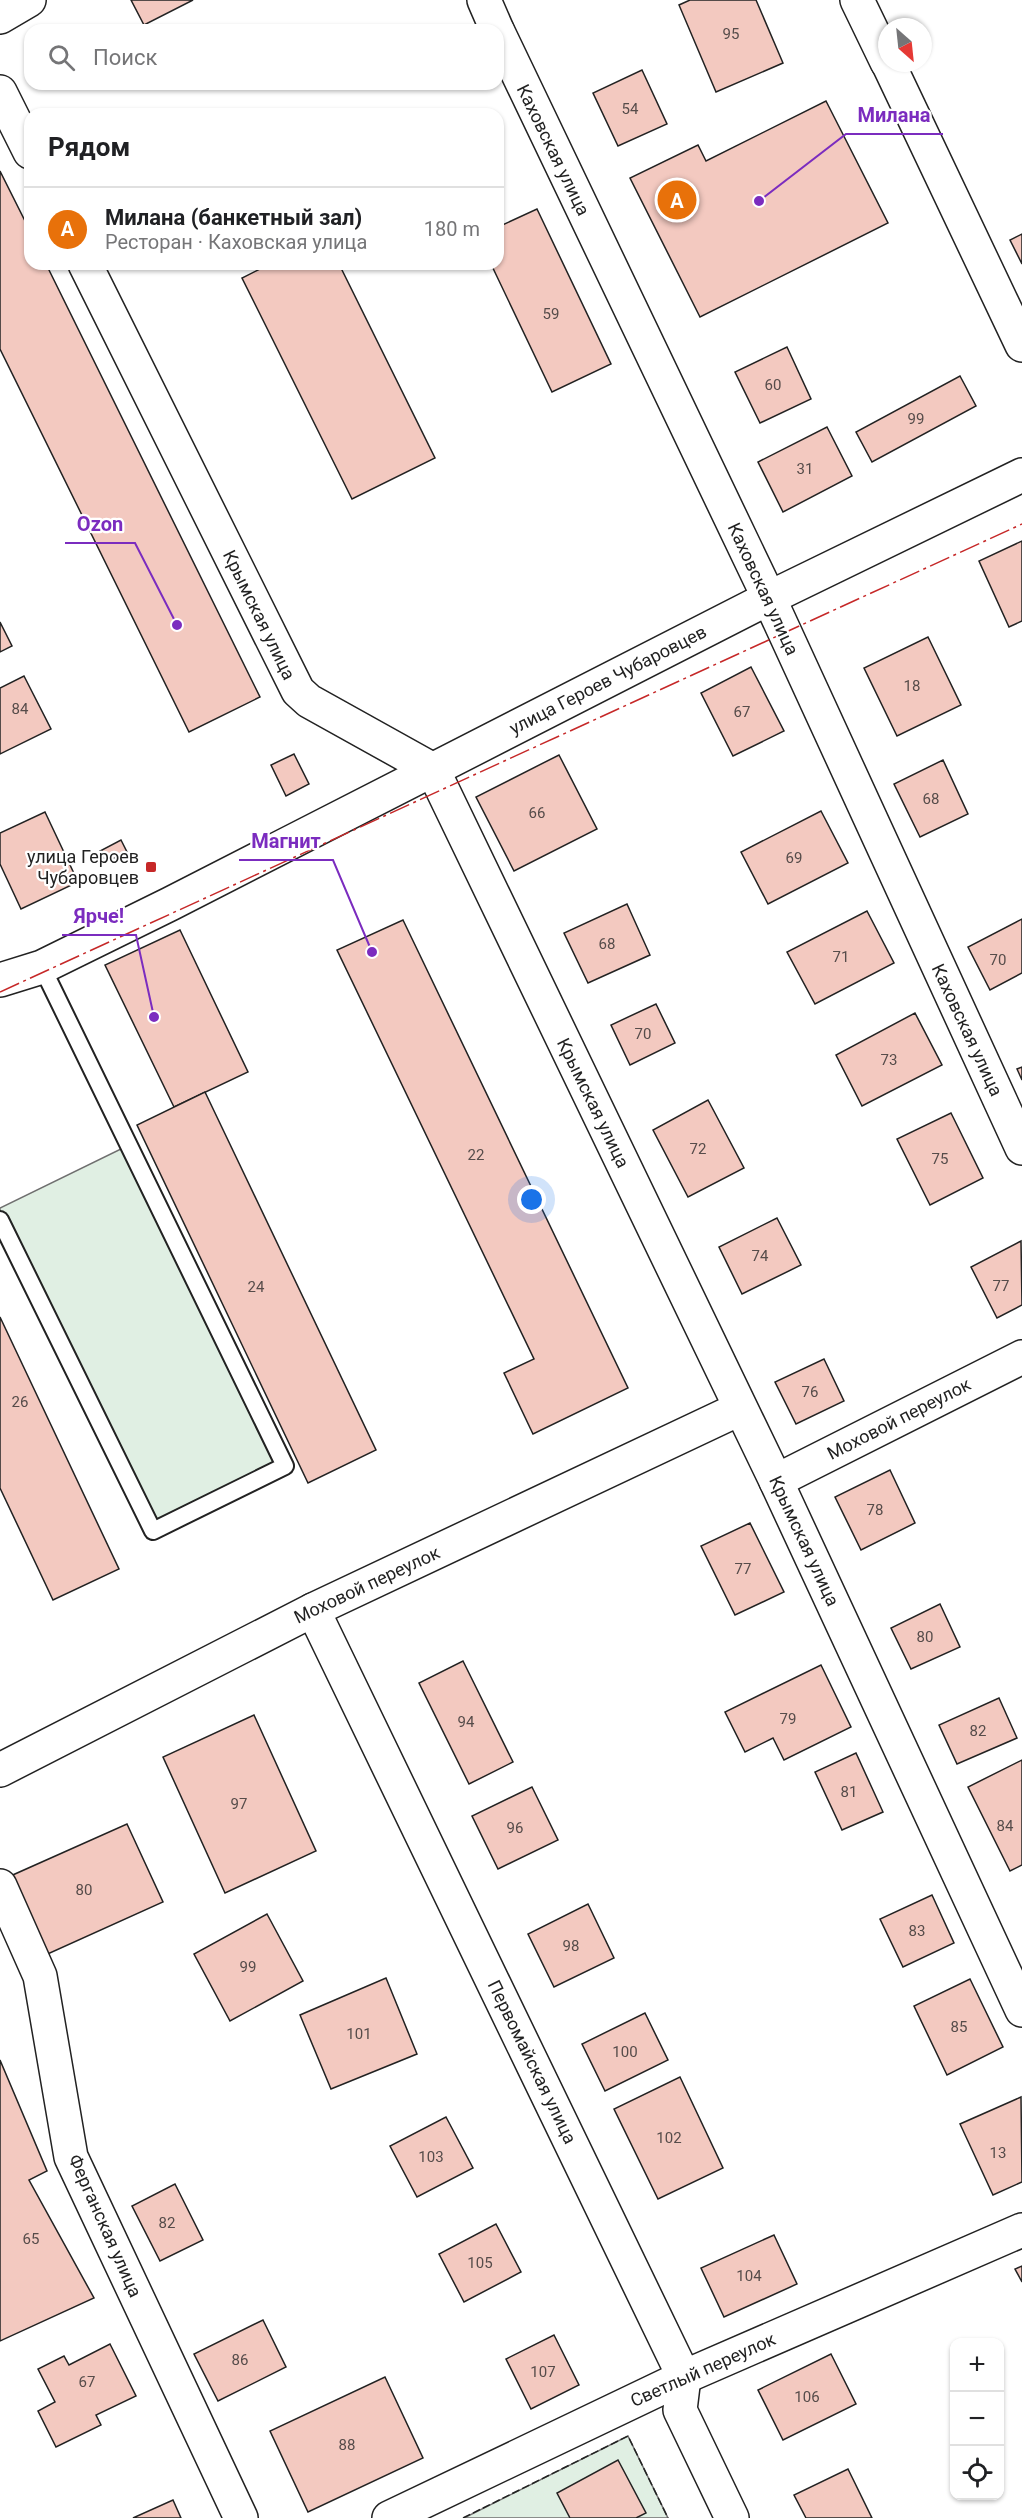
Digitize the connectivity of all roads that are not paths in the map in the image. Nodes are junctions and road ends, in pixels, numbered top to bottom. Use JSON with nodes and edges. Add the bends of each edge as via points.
{"nodes":[{"id":1,"x":29,"y":0,"type":"edge"},
{"id":2,"x":484,"y":0,"type":"edge"},
{"id":3,"x":857,"y":0,"type":"edge"},
{"id":4,"x":0,"y":17,"type":"edge"},
{"id":5,"x":495,"y":24,"type":"edge"},
{"id":6,"x":878,"y":43,"type":"edge"},
{"id":7,"x":504,"y":44,"type":"edge"},
{"id":8,"x":892,"y":72,"type":"edge"},
{"id":9,"x":0,"y":92,"type":"edge"},
{"id":10,"x":24,"y":140,"type":"edge"},
{"id":11,"x":88,"y":270,"type":"edge"},
{"id":12,"x":1022,"y":345,"type":"edge"},
{"id":13,"x":1022,"y":476,"type":"edge"},
{"id":14,"x":769,"y":598,"type":"junction"},
{"id":15,"x":433,"y":770,"type":"junction"},
{"id":16,"x":42,"y":967,"type":"junction"},
{"id":17,"x":0,"y":980,"type":"edge"},
{"id":18,"x":1022,"y":1148,"type":"edge"},
{"id":19,"x":0,"y":1220,"type":"edge"},
{"id":20,"x":1022,"y":1357,"type":"edge"},
{"id":21,"x":740,"y":1409,"type":"junction"},
{"id":22,"x":776,"y":1481,"type":"junction"},
{"id":23,"x":313,"y":1610,"type":"junction"},
{"id":24,"x":0,"y":1770,"type":"edge"},
{"id":25,"x":0,"y":1886,"type":"edge"},
{"id":26,"x":1022,"y":2010,"type":"edge"},
{"id":27,"x":1022,"y":2230,"type":"edge"},
{"id":28,"x":684,"y":2377,"type":"junction"},
{"id":29,"x":241,"y":2518,"type":"edge"},
{"id":30,"x":389,"y":2518,"type":"edge"},
{"id":31,"x":732,"y":2518,"type":"edge"}],
"edges":[{"from":1,"to":4,"type":"street"},
{"from":2,"to":5,"type":"street","name":"Каховская улица"},
{"from":3,"to":6,"type":"street"},
{"from":7,"to":14,"type":"street","name":"Каховская улица"},
{"from":8,"to":12,"type":"street"},
{"from":9,"to":10,"type":"street"},
{"from":11,"to":15,"type":"street","name":"Крымская улица","via":[[298,692]]},
{"from":13,"to":14,"type":"street","name":"улица Героев Чубаровцев"},
{"from":14,"to":15,"type":"street","name":"улица Героев Чубаровцев"},
{"from":14,"to":18,"type":"street","name":"Каховская улица"},
{"from":15,"to":16,"type":"street","name":"улица Героев Чубаровцев"},
{"from":15,"to":21,"type":"street","name":"Крымская улица"},
{"from":16,"to":17,"type":"street","name":"улица Героев Чубаровцев"},
{"from":16,"to":19,"type":"lane","via":[[285,1466],[153,1532]]},
{"from":20,"to":22,"type":"street","name":"Моховой переулок"},
{"from":21,"to":22,"type":"street","name":"Крымская улица"},
{"from":21,"to":23,"type":"street","name":"Моховой переулок"},
{"from":22,"to":26,"type":"street","name":"Крымская улица"},
{"from":23,"to":24,"type":"street","name":"Моховой переулок"},
{"from":23,"to":28,"type":"street","name":"Первомайская улица"},
{"from":25,"to":29,"type":"street","name":"Ферганская улица","via":[[40,1976],[71,2157]]},
{"from":27,"to":28,"type":"street","name":"Светлый переулок"},
{"from":28,"to":30,"type":"street","name":"Светлый переулок"},
{"from":28,"to":31,"type":"street","via":[[680,2409]]}]}
